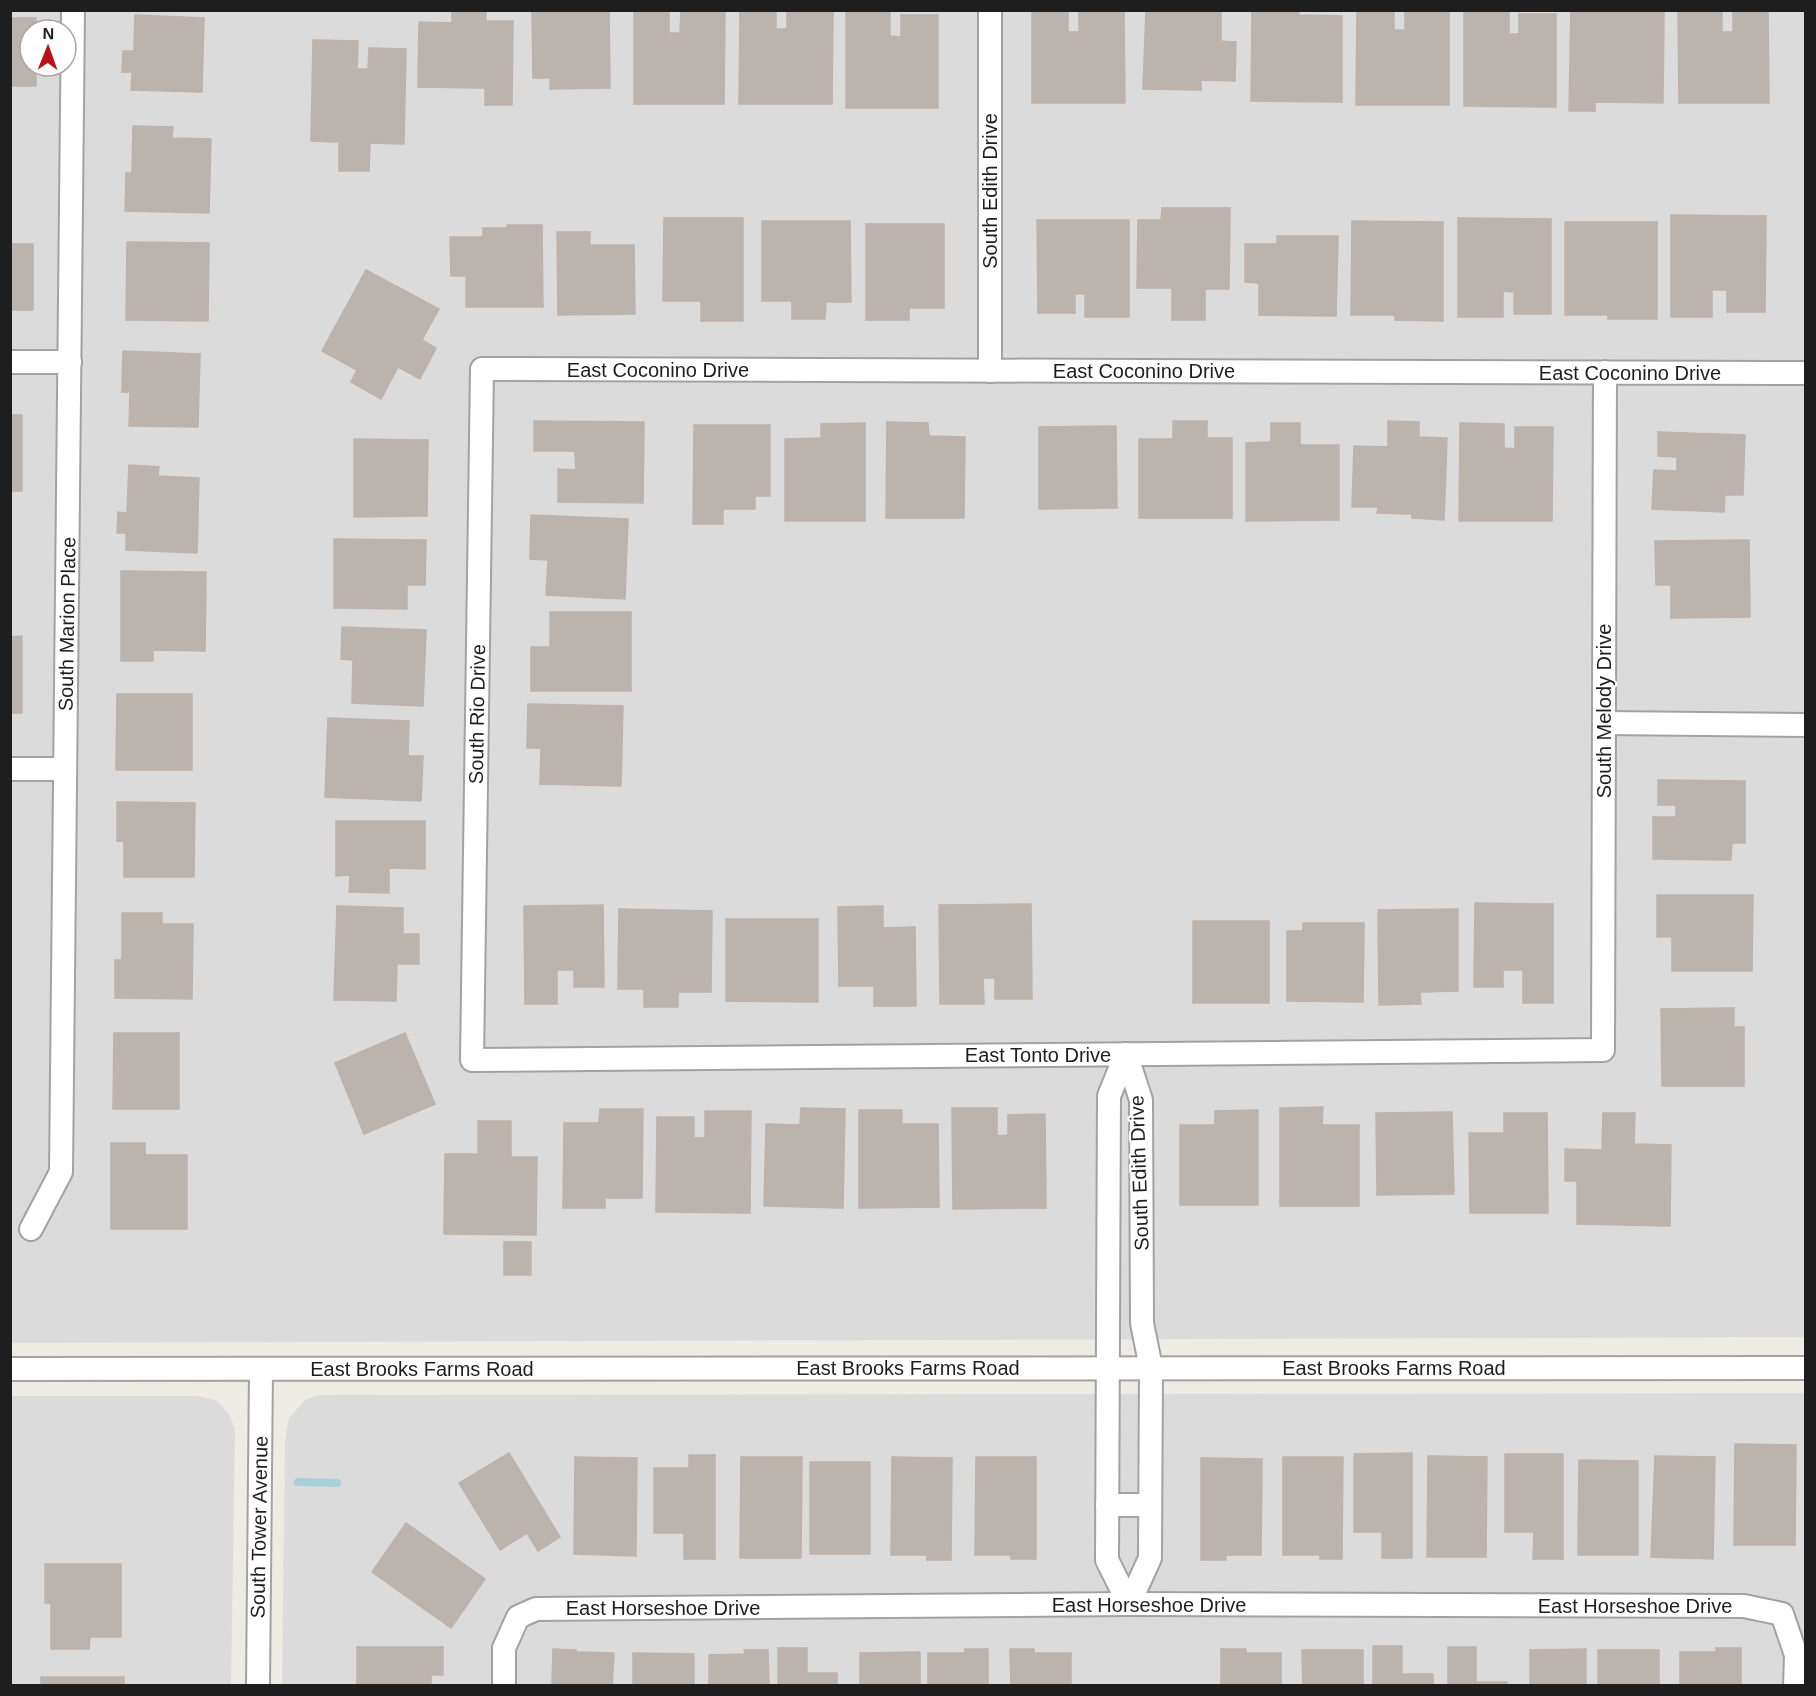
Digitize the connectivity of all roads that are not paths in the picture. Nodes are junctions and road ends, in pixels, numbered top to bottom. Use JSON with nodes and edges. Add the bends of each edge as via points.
{"nodes":[{"id":1,"x":73,"y":10,"type":"edge"},
{"id":2,"x":990,"y":10,"type":"edge"},
{"id":3,"x":10,"y":362,"type":"edge"},
{"id":4,"x":70,"y":362,"type":"junction"},
{"id":5,"x":482,"y":369,"type":"joint"},
{"id":6,"x":990,"y":371,"type":"junction"},
{"id":7,"x":1605,"y":372,"type":"junction"},
{"id":8,"x":1806,"y":373,"type":"edge"},
{"id":9,"x":1604,"y":723,"type":"junction"},
{"id":10,"x":1806,"y":725,"type":"edge"},
{"id":11,"x":10,"y":769,"type":"edge"},
{"id":12,"x":65,"y":770,"type":"junction"},
{"id":13,"x":1604,"y":1050,"type":"joint"},
{"id":14,"x":1126,"y":1054,"type":"junction"},
{"id":15,"x":472,"y":1060,"type":"joint"},
{"id":16,"x":1108,"y":1207,"type":"junction"},
{"id":17,"x":1143,"y":1207,"type":"junction"},
{"id":18,"x":31,"y":1229,"type":"dead end"},
{"id":19,"x":1108,"y":1368,"type":"junction"},
{"id":20,"x":1150,"y":1368,"type":"junction"},
{"id":21,"x":1806,"y":1368,"type":"edge"},
{"id":22,"x":10,"y":1369,"type":"edge"},
{"id":23,"x":261,"y":1369,"type":"junction"},
{"id":24,"x":1107,"y":1505,"type":"junction"},
{"id":25,"x":1150,"y":1505,"type":"junction"},
{"id":26,"x":1129,"y":1604,"type":"junction"},
{"id":27,"x":258,"y":1686,"type":"edge"},
{"id":28,"x":504,"y":1686,"type":"edge"},
{"id":29,"x":1795,"y":1686,"type":"edge"}],
"edges":[{"from":1,"to":4,"type":"street","name":"South Marion Place"},
{"from":2,"to":6,"type":"street","name":"South Edith Drive"},
{"from":3,"to":4,"type":"street"},
{"from":4,"to":12,"type":"street","name":"South Marion Place"},
{"from":5,"to":6,"type":"street","name":"East Coconino Drive"},
{"from":5,"to":15,"type":"street","name":"South Rio Drive"},
{"from":6,"to":7,"type":"street","name":"East Coconino Drive"},
{"from":7,"to":8,"type":"street","name":"East Coconino Drive"},
{"from":7,"to":9,"type":"street","name":"South Melody Drive"},
{"from":9,"to":10,"type":"street"},
{"from":9,"to":13,"type":"street","name":"South Melody Drive"},
{"from":11,"to":12,"type":"street"},
{"from":12,"to":18,"type":"street","name":"South Marion Place","via":[[61,1172]]},
{"from":13,"to":14,"type":"street","name":"East Tonto Drive"},
{"from":14,"to":15,"type":"street","name":"East Tonto Drive"},
{"from":14,"to":16,"type":"street","name":"South Edith Drive","via":[[1109,1096]]},
{"from":14,"to":17,"type":"street","name":"South Edith Drive","via":[[1141,1100]]},
{"from":16,"to":17,"type":"street"},
{"from":16,"to":19,"type":"street","name":"South Edith Drive"},
{"from":17,"to":20,"type":"street","name":"South Edith Drive","via":[[1143,1323]]},
{"from":19,"to":20,"type":"street","name":"East Brooks Farms Road"},
{"from":19,"to":23,"type":"street","name":"East Brooks Farms Road"},
{"from":19,"to":24,"type":"street","name":"South Edith Drive"},
{"from":20,"to":21,"type":"street","name":"East Brooks Farms Road"},
{"from":20,"to":25,"type":"street","name":"South Edith Drive"},
{"from":22,"to":23,"type":"street","name":"East Brooks Farms Road"},
{"from":23,"to":27,"type":"street","name":"South Tower Avenue"},
{"from":24,"to":25,"type":"street"},
{"from":24,"to":26,"type":"street","name":"South Edith Drive","via":[[1107,1560]]},
{"from":25,"to":26,"type":"street","name":"South Edith Drive","via":[[1150,1558]]},
{"from":26,"to":28,"type":"street","name":"East Horseshoe Drive","via":[[536,1609],[518,1617],[504,1648]]},
{"from":26,"to":29,"type":"street","name":"East Horseshoe Drive","via":[[1744,1606],[1782,1614],[1796,1655]]}]}
